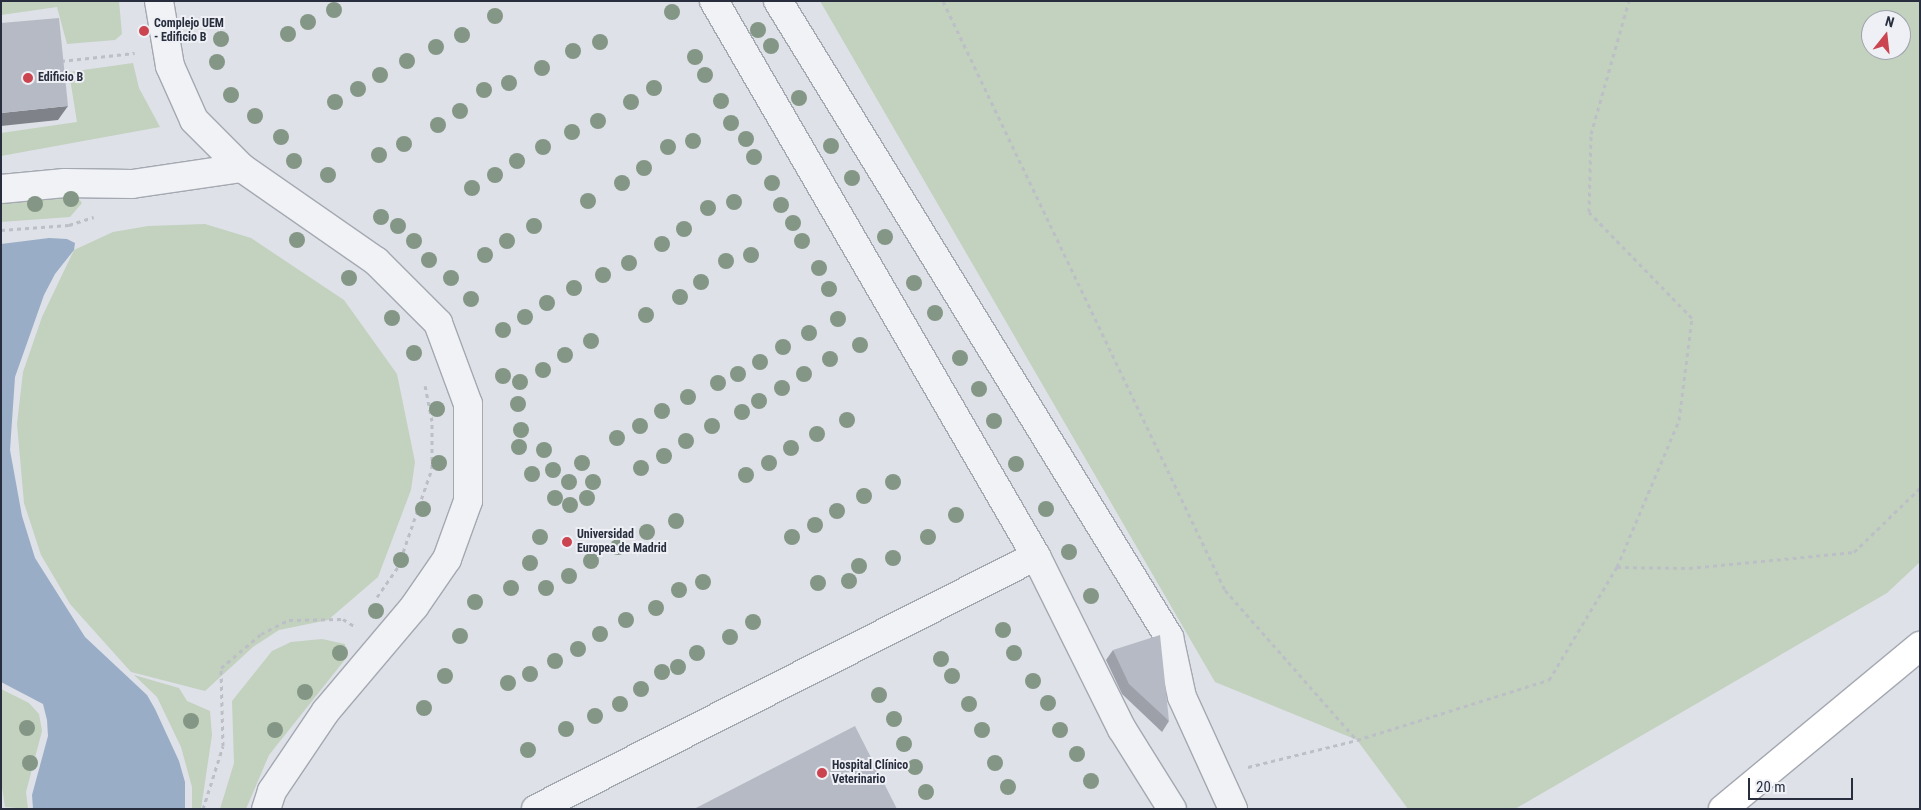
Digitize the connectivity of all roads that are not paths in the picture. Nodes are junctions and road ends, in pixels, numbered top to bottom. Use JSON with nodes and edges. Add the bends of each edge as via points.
{"nodes":[{"id":1,"x":159,"y":1,"type":"edge"},
{"id":2,"x":714,"y":1,"type":"edge"},
{"id":3,"x":778,"y":1,"type":"edge"},
{"id":4,"x":242,"y":168,"type":"junction"},
{"id":5,"x":1,"y":189,"type":"edge"},
{"id":6,"x":1036,"y":556,"type":"junction"},
{"id":7,"x":1920,"y":646,"type":"edge"},
{"id":8,"x":266,"y":809,"type":"edge"},
{"id":9,"x":536,"y":809,"type":"edge"},
{"id":10,"x":1172,"y":809,"type":"edge"},
{"id":11,"x":1233,"y":809,"type":"edge"},
{"id":12,"x":1723,"y":809,"type":"edge"}],
"edges":[{"from":1,"to":4,"type":"lane","via":[[170,66],[185,102],[194,120]]},
{"from":2,"to":6,"type":"lane"},
{"from":3,"to":11,"type":"lane","via":[[1169,637],[1182,697]]},
{"from":4,"to":5,"type":"lane","via":[[132,184],[65,183]]},
{"from":4,"to":8,"type":"lane","via":[[376,261],[438,323],[468,404],[468,501],[447,559],[414,607],[326,711],[272,791]]},
{"from":6,"to":9,"type":"lane"},
{"from":6,"to":10,"type":"lane","via":[[1122,729]]},
{"from":7,"to":12,"type":"highway"}]}
